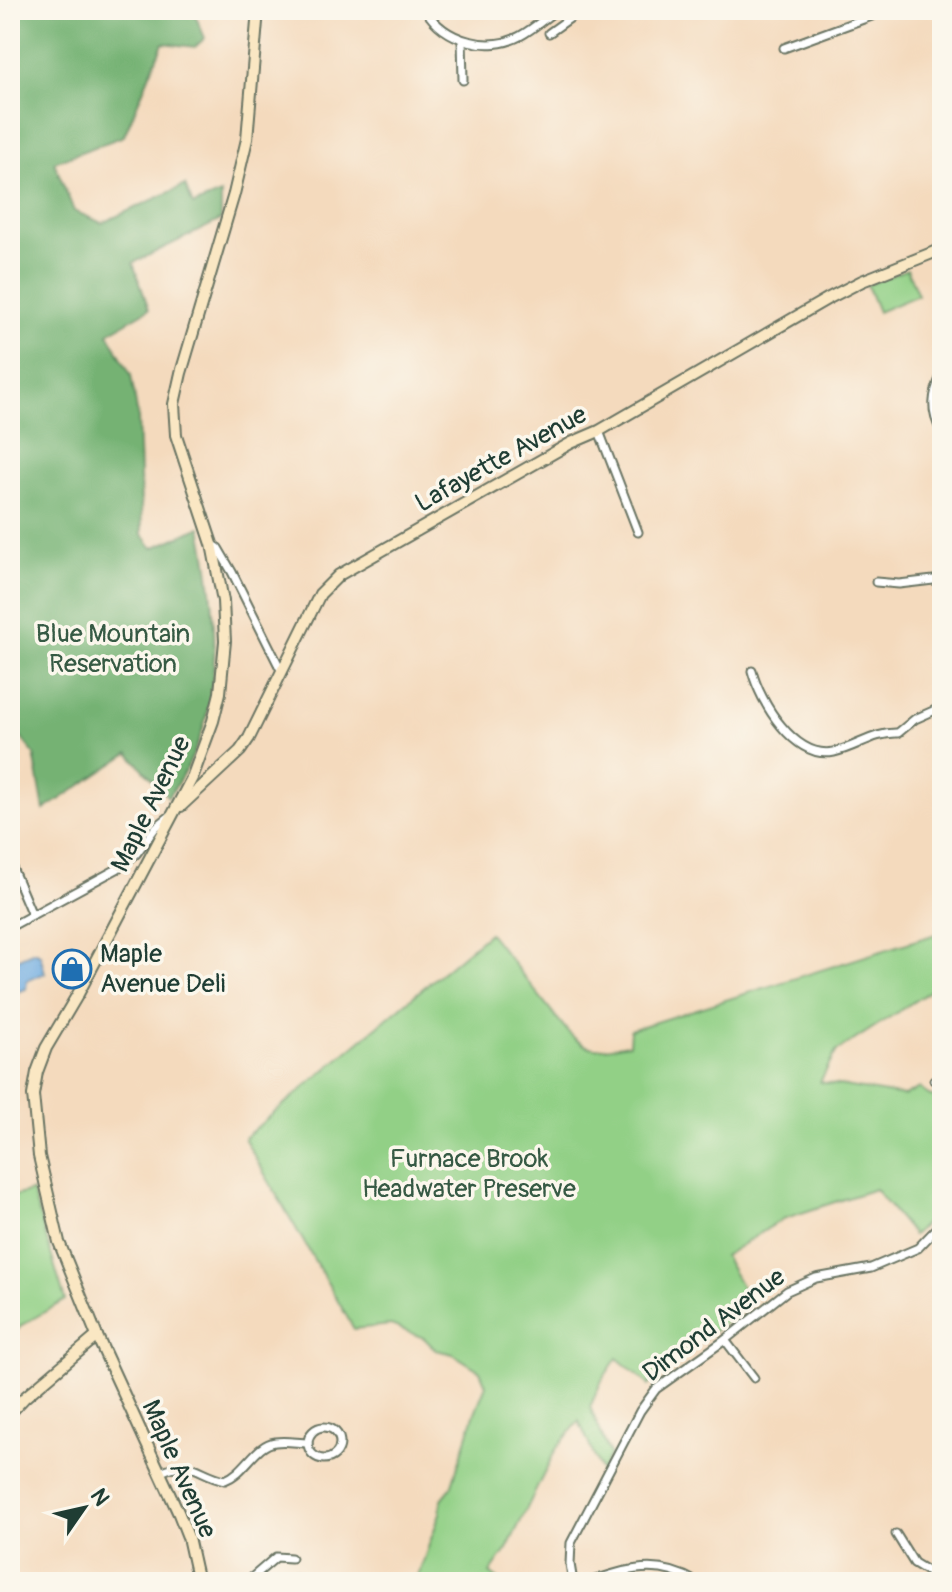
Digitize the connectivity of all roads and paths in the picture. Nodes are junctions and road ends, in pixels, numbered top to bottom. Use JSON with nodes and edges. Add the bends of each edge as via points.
{"nodes":[{"id":1,"x":258,"y":10,"type":"edge"},
{"id":2,"x":426,"y":10,"type":"edge"},
{"id":3,"x":556,"y":10,"type":"edge"},
{"id":4,"x":565,"y":10,"type":"edge"},
{"id":5,"x":888,"y":10,"type":"edge"},
{"id":6,"x":549,"y":33,"type":"dead end"},
{"id":7,"x":462,"y":40,"type":"junction"},
{"id":8,"x":784,"y":48,"type":"dead end"},
{"id":9,"x":463,"y":80,"type":"dead end"},
{"id":10,"x":942,"y":249,"type":"edge"},
{"id":11,"x":942,"y":375,"type":"edge"},
{"id":12,"x":599,"y":431,"type":"junction"},
{"id":13,"x":942,"y":432,"type":"edge"},
{"id":14,"x":638,"y":532,"type":"dead end"},
{"id":15,"x":212,"y":544,"type":"junction"},
{"id":16,"x":942,"y":579,"type":"edge"},
{"id":17,"x":876,"y":582,"type":"dead end"},
{"id":18,"x":281,"y":670,"type":"junction"},
{"id":19,"x":752,"y":671,"type":"dead end"},
{"id":20,"x":942,"y":707,"type":"edge"},
{"id":21,"x":176,"y":810,"type":"junction"},
{"id":22,"x":10,"y":863,"type":"edge"},
{"id":23,"x":32,"y":915,"type":"junction"},
{"id":24,"x":10,"y":927,"type":"edge"},
{"id":25,"x":942,"y":1223,"type":"edge"},
{"id":26,"x":97,"y":1336,"type":"junction"},
{"id":27,"x":725,"y":1340,"type":"junction"},
{"id":28,"x":754,"y":1378,"type":"dead end"},
{"id":29,"x":10,"y":1413,"type":"edge"},
{"id":30,"x":308,"y":1443,"type":"junction"},
{"id":31,"x":161,"y":1472,"type":"junction"},
{"id":32,"x":896,"y":1534,"type":"dead end"},
{"id":33,"x":291,"y":1558,"type":"dead end"},
{"id":34,"x":942,"y":1580,"type":"edge"},
{"id":35,"x":198,"y":1582,"type":"edge"},
{"id":36,"x":247,"y":1582,"type":"edge"},
{"id":37,"x":573,"y":1582,"type":"edge"},
{"id":38,"x":589,"y":1582,"type":"edge"},
{"id":39,"x":696,"y":1582,"type":"edge"}],
"edges":[{"from":1,"to":15,"type":"street","name":"Maple Avenue","via":[[247,139],[174,404],[180,452]]},
{"from":2,"to":7,"type":"street"},
{"from":3,"to":7,"type":"street","via":[[511,40]]},
{"from":4,"to":6,"type":"street","via":[[570,18]]},
{"from":5,"to":8,"type":"street"},
{"from":7,"to":9,"type":"street"},
{"from":10,"to":12,"type":"street","name":"Lafayette Avenue","via":[[827,299]]},
{"from":11,"to":13,"type":"street","via":[[933,407]]},
{"from":12,"to":14,"type":"street"},
{"from":12,"to":18,"type":"street","name":"Lafayette Avenue","via":[[332,580]]},
{"from":15,"to":18,"type":"street","via":[[232,572]]},
{"from":15,"to":21,"type":"street","name":"Maple Avenue","via":[[225,621],[221,679],[207,740]]},
{"from":16,"to":17,"type":"street"},
{"from":18,"to":21,"type":"street","name":"Lafayette Avenue","via":[[240,751]]},
{"from":19,"to":20,"type":"street","via":[[780,725],[811,750],[831,752],[883,732],[898,733]]},
{"from":21,"to":23,"type":"street","via":[[117,869]]},
{"from":21,"to":26,"type":"street","name":"Maple Avenue","via":[[46,1048],[35,1083],[35,1131],[59,1242]]},
{"from":22,"to":23,"type":"street"},
{"from":23,"to":24,"type":"street"},
{"from":25,"to":27,"type":"street","name":"Dimond Avenue","via":[[918,1248],[871,1268],[816,1278],[787,1291]]},
{"from":26,"to":29,"type":"street"},
{"from":26,"to":31,"type":"street","name":"Maple Avenue"},
{"from":27,"to":28,"type":"street"},
{"from":27,"to":37,"type":"street","name":"Dimond Avenue","via":[[656,1389],[640,1411],[571,1543]]},
{"from":30,"to":30,"type":"street","via":[[312,1453],[326,1459],[340,1444],[337,1433],[326,1427],[313,1430]]},
{"from":30,"to":31,"type":"street","via":[[269,1444],[225,1480],[193,1466]]},
{"from":31,"to":35,"type":"street","name":"Maple Avenue","via":[[188,1537]]},
{"from":32,"to":34,"type":"street","via":[[914,1563]]},
{"from":33,"to":36,"type":"street","via":[[276,1557]]},
{"from":38,"to":39,"type":"street","via":[[625,1569],[649,1568]]}]}
